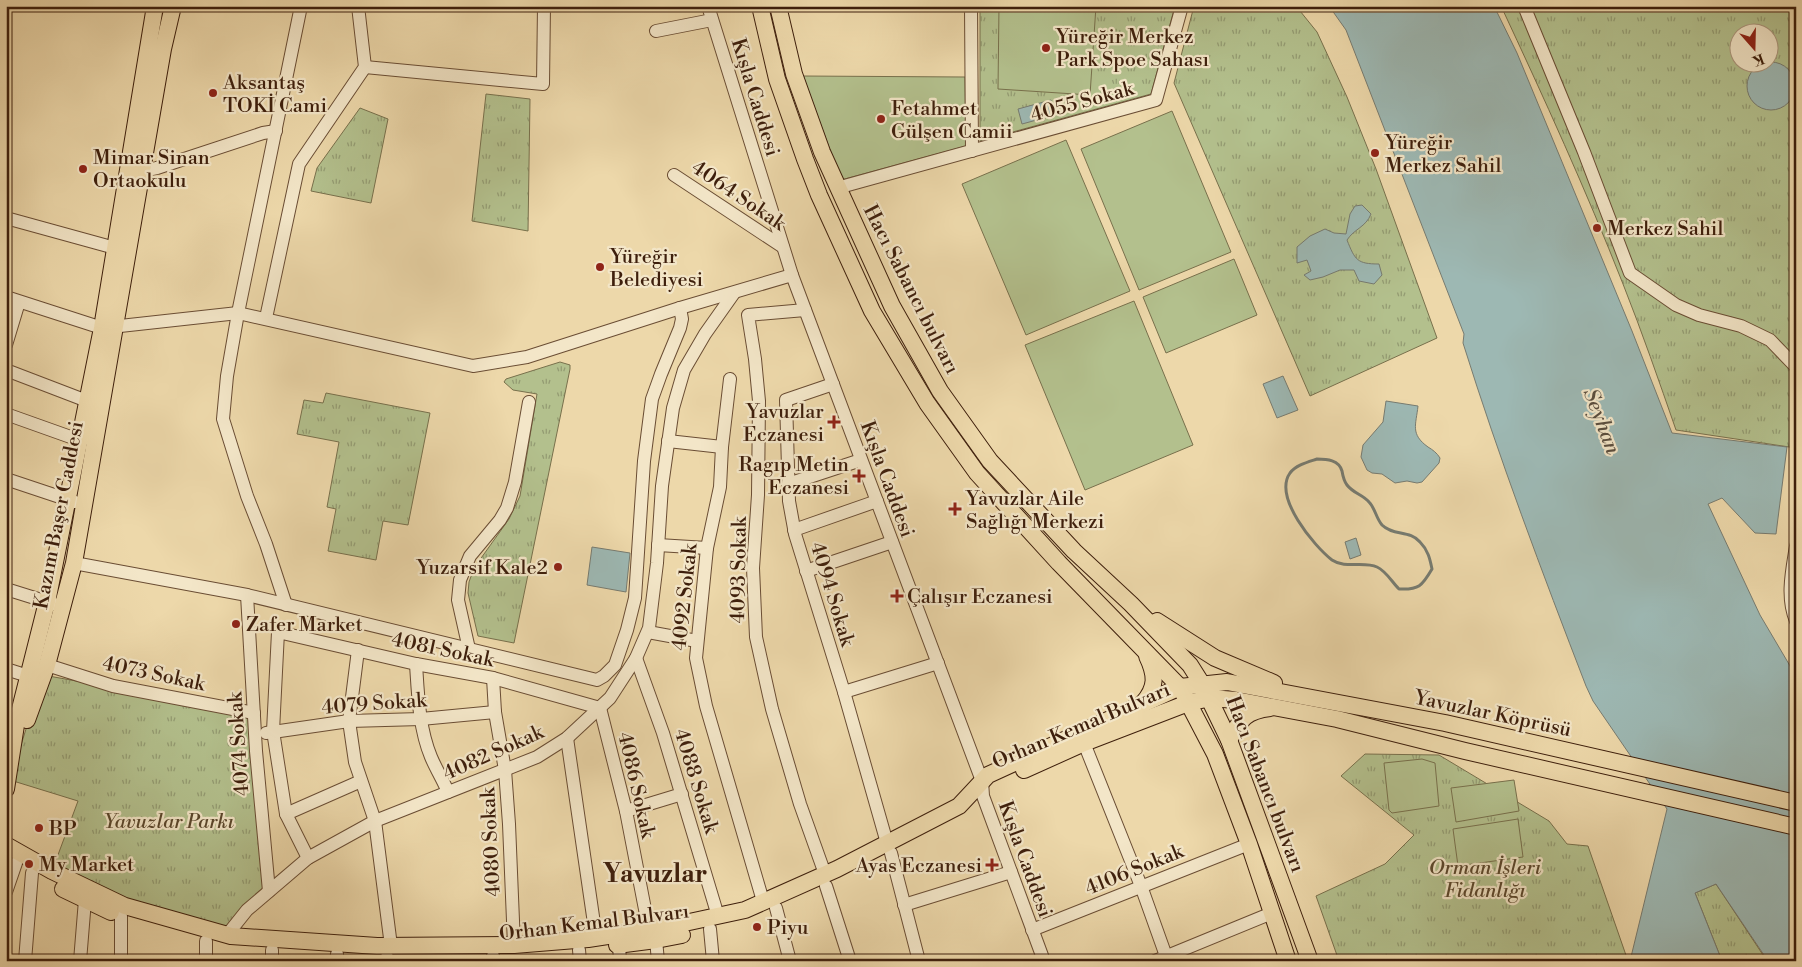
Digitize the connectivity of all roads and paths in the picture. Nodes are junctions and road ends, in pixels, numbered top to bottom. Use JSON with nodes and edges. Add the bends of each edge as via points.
{"nodes":[{"id":1,"x":155,"y":6,"type":"edge"},
{"id":2,"x":173,"y":6,"type":"edge"},
{"id":3,"x":301,"y":6,"type":"edge"},
{"id":4,"x":358,"y":6,"type":"edge"},
{"id":5,"x":544,"y":6,"type":"edge"},
{"id":6,"x":708,"y":6,"type":"edge"},
{"id":7,"x":760,"y":6,"type":"edge"},
{"id":8,"x":778,"y":6,"type":"edge"},
{"id":9,"x":971,"y":6,"type":"edge"},
{"id":10,"x":1182,"y":6,"type":"edge"},
{"id":11,"x":1524,"y":6,"type":"edge"},
{"id":12,"x":712,"y":20,"type":"junction"},
{"id":13,"x":656,"y":31,"type":"dead end"},
{"id":14,"x":365,"y":67,"type":"junction"},
{"id":15,"x":276,"y":131,"type":"junction"},
{"id":16,"x":972,"y":150,"type":"junction"},
{"id":17,"x":142,"y":171,"type":"junction"},
{"id":18,"x":674,"y":175,"type":"dead end"},
{"id":19,"x":837,"y":188,"type":"junction"},
{"id":20,"x":6,"y":218,"type":"edge"},
{"id":21,"x":783,"y":247,"type":"junction"},
{"id":22,"x":115,"y":248,"type":"junction"},
{"id":23,"x":792,"y":275,"type":"junction"},
{"id":24,"x":734,"y":293,"type":"junction"},
{"id":25,"x":6,"y":297,"type":"edge"},
{"id":26,"x":19,"y":302,"type":"junction"},
{"id":27,"x":680,"y":308,"type":"junction"},
{"id":28,"x":805,"y":310,"type":"junction"},
{"id":29,"x":238,"y":313,"type":"junction"},
{"id":30,"x":266,"y":318,"type":"junction"},
{"id":31,"x":109,"y":327,"type":"junction"},
{"id":32,"x":6,"y":344,"type":"edge"},
{"id":33,"x":1796,"y":349,"type":"edge"},
{"id":34,"x":1782,"y":352,"type":"junction"},
{"id":35,"x":1796,"y":367,"type":"edge"},
{"id":36,"x":6,"y":370,"type":"edge"},
{"id":37,"x":730,"y":380,"type":"dead end"},
{"id":38,"x":833,"y":384,"type":"junction"},
{"id":39,"x":95,"y":400,"type":"junction"},
{"id":40,"x":529,"y":402,"type":"dead end"},
{"id":41,"x":6,"y":414,"type":"edge"},
{"id":42,"x":96,"y":436,"type":"junction"},
{"id":43,"x":79,"y":440,"type":"junction"},
{"id":44,"x":668,"y":441,"type":"junction"},
{"id":45,"x":722,"y":447,"type":"junction"},
{"id":46,"x":861,"y":460,"type":"junction"},
{"id":47,"x":6,"y":479,"type":"edge"},
{"id":48,"x":788,"y":484,"type":"junction"},
{"id":49,"x":68,"y":500,"type":"junction"},
{"id":50,"x":877,"y":501,"type":"junction"},
{"id":51,"x":84,"y":506,"type":"junction"},
{"id":52,"x":794,"y":530,"type":"junction"},
{"id":53,"x":892,"y":542,"type":"junction"},
{"id":54,"x":658,"y":546,"type":"junction"},
{"id":55,"x":1796,"y":546,"type":"edge"},
{"id":56,"x":707,"y":548,"type":"junction"},
{"id":57,"x":74,"y":563,"type":"junction"},
{"id":58,"x":806,"y":571,"type":"junction"},
{"id":59,"x":6,"y":589,"type":"edge"},
{"id":60,"x":247,"y":595,"type":"junction"},
{"id":61,"x":1131,"y":604,"type":"junction"},
{"id":62,"x":55,"y":605,"type":"junction"},
{"id":63,"x":286,"y":605,"type":"junction"},
{"id":64,"x":1796,"y":621,"type":"edge"},
{"id":65,"x":648,"y":632,"type":"junction"},
{"id":66,"x":697,"y":641,"type":"junction"},
{"id":67,"x":469,"y":649,"type":"junction"},
{"id":68,"x":1145,"y":649,"type":"junction"},
{"id":69,"x":358,"y":650,"type":"junction"},
{"id":70,"x":636,"y":658,"type":"junction"},
{"id":71,"x":938,"y":663,"type":"junction"},
{"id":72,"x":416,"y":664,"type":"junction"},
{"id":73,"x":47,"y":665,"type":"junction"},
{"id":74,"x":6,"y":669,"type":"edge"},
{"id":75,"x":28,"y":676,"type":"junction"},
{"id":76,"x":493,"y":678,"type":"junction"},
{"id":77,"x":1180,"y":687,"type":"junction"},
{"id":78,"x":1206,"y":691,"type":"junction"},
{"id":79,"x":844,"y":692,"type":"junction"},
{"id":80,"x":1326,"y":701,"type":"junction"},
{"id":81,"x":1143,"y":703,"type":"junction"},
{"id":82,"x":1188,"y":703,"type":"junction"},
{"id":83,"x":1278,"y":707,"type":"junction"},
{"id":84,"x":600,"y":708,"type":"junction"},
{"id":85,"x":495,"y":712,"type":"junction"},
{"id":86,"x":254,"y":713,"type":"junction"},
{"id":87,"x":421,"y":719,"type":"junction"},
{"id":88,"x":349,"y":721,"type":"junction"},
{"id":89,"x":274,"y":732,"type":"junction"},
{"id":90,"x":256,"y":736,"type":"junction"},
{"id":91,"x":567,"y":738,"type":"junction"},
{"id":92,"x":1229,"y":740,"type":"junction"},
{"id":93,"x":11,"y":743,"type":"edge"},
{"id":94,"x":1084,"y":743,"type":"junction"},
{"id":95,"x":505,"y":770,"type":"junction"},
{"id":96,"x":361,"y":781,"type":"junction"},
{"id":97,"x":983,"y":788,"type":"junction"},
{"id":98,"x":6,"y":789,"type":"edge"},
{"id":99,"x":448,"y":792,"type":"junction"},
{"id":100,"x":682,"y":794,"type":"junction"},
{"id":101,"x":1796,"y":803,"type":"edge"},
{"id":102,"x":626,"y":811,"type":"junction"},
{"id":103,"x":286,"y":814,"type":"junction"},
{"id":104,"x":375,"y":821,"type":"junction"},
{"id":105,"x":1796,"y":827,"type":"edge"},
{"id":106,"x":1249,"y":844,"type":"junction"},
{"id":107,"x":6,"y":845,"type":"edge"},
{"id":108,"x":889,"y":848,"type":"junction"},
{"id":109,"x":308,"y":858,"type":"junction"},
{"id":110,"x":11,"y":861,"type":"edge"},
{"id":111,"x":1011,"y":872,"type":"junction"},
{"id":112,"x":32,"y":873,"type":"junction"},
{"id":113,"x":826,"y":880,"type":"junction"},
{"id":114,"x":1141,"y":886,"type":"junction"},
{"id":115,"x":269,"y":891,"type":"junction"},
{"id":116,"x":6,"y":892,"type":"edge"},
{"id":117,"x":85,"y":900,"type":"junction"},
{"id":118,"x":769,"y":905,"type":"junction"},
{"id":119,"x":904,"y":905,"type":"junction"},
{"id":120,"x":1272,"y":913,"type":"junction"},
{"id":121,"x":120,"y":916,"type":"junction"},
{"id":122,"x":714,"y":922,"type":"junction"},
{"id":123,"x":1032,"y":930,"type":"junction"},
{"id":124,"x":227,"y":935,"type":"junction"},
{"id":125,"x":653,"y":935,"type":"junction"},
{"id":126,"x":596,"y":937,"type":"junction"},
{"id":127,"x":206,"y":941,"type":"junction"},
{"id":128,"x":514,"y":945,"type":"junction"},
{"id":129,"x":620,"y":953,"type":"edge"},
{"id":130,"x":388,"y":954,"type":"edge"},
{"id":131,"x":272,"y":955,"type":"edge"},
{"id":132,"x":580,"y":955,"type":"edge"},
{"id":133,"x":337,"y":957,"type":"edge"},
{"id":134,"x":493,"y":958,"type":"edge"},
{"id":135,"x":1161,"y":958,"type":"edge"},
{"id":136,"x":25,"y":961,"type":"edge"},
{"id":137,"x":80,"y":961,"type":"edge"},
{"id":138,"x":121,"y":961,"type":"edge"},
{"id":139,"x":206,"y":961,"type":"edge"},
{"id":140,"x":658,"y":961,"type":"edge"},
{"id":141,"x":713,"y":961,"type":"edge"},
{"id":142,"x":790,"y":961,"type":"edge"},
{"id":143,"x":850,"y":961,"type":"edge"},
{"id":144,"x":919,"y":961,"type":"edge"},
{"id":145,"x":1044,"y":961,"type":"edge"},
{"id":146,"x":1288,"y":961,"type":"edge"},
{"id":147,"x":1310,"y":961,"type":"edge"}],
"edges":[{"from":1,"to":22,"type":"main road","name":"Kazım Başer Caddesi"},
{"from":2,"to":17,"type":"main road","name":"Kazım Başer Caddesi"},
{"from":3,"to":15,"type":"street"},
{"from":4,"to":14,"type":"street"},
{"from":5,"to":14,"type":"street","via":[[544,84]]},
{"from":6,"to":12,"type":"street","name":"Kışla Caddesi"},
{"from":7,"to":68,"type":"main road","name":"Hacı Sabancı bulvarı","via":[[777,79],[819,195],[872,311],[922,394],[976,473]]},
{"from":8,"to":19,"type":"main road","name":"Hacı Sabancı bulvarı","via":[[794,74]]},
{"from":9,"to":16,"type":"street"},
{"from":10,"to":16,"type":"street","name":"4055 Sokak","via":[[1156,100]]},
{"from":11,"to":34,"type":"street","via":[[1630,273],[1676,305],[1698,315],[1741,326],[1770,340]]},
{"from":12,"to":13,"type":"street"},
{"from":12,"to":21,"type":"street","name":"Kışla Caddesi"},
{"from":14,"to":30,"type":"street","via":[[299,164]]},
{"from":15,"to":17,"type":"street"},
{"from":15,"to":29,"type":"street"},
{"from":16,"to":19,"type":"street","name":"4055 Sokak"},
{"from":17,"to":31,"type":"main road","name":"Kazım Başer Caddesi"},
{"from":18,"to":21,"type":"street","name":"4064 Sokak"},
{"from":19,"to":61,"type":"main road","name":"Hacı Sabancı bulvarı","via":[[897,314],[940,390],[990,461],[1074,551]]},
{"from":20,"to":22,"type":"street"},
{"from":21,"to":23,"type":"street","name":"Kışla Caddesi"},
{"from":22,"to":31,"type":"main road","name":"Kazım Başer Caddesi"},
{"from":23,"to":24,"type":"street"},
{"from":23,"to":28,"type":"street","name":"Kışla Caddesi"},
{"from":24,"to":27,"type":"street"},
{"from":24,"to":44,"type":"street","name":"4082 Sokak","via":[[684,370]]},
{"from":25,"to":26,"type":"street"},
{"from":26,"to":31,"type":"street"},
{"from":26,"to":32,"type":"street"},
{"from":27,"to":30,"type":"street","via":[[527,356],[473,366]]},
{"from":27,"to":67,"type":"street","via":[[680,328],[652,400],[644,461],[635,598],[628,630],[615,664],[597,680]]},
{"from":28,"to":38,"type":"street","name":"Kışla Caddesi"},
{"from":28,"to":113,"type":"street","name":"4093 Sokak","via":[[748,315],[759,401],[753,568],[756,637],[772,709]]},
{"from":29,"to":30,"type":"street"},
{"from":29,"to":31,"type":"street"},
{"from":29,"to":63,"type":"street","via":[[223,419]]},
{"from":31,"to":39,"type":"main road","name":"Kazım Başer Caddesi"},
{"from":33,"to":34,"type":"street"},
{"from":34,"to":35,"type":"street"},
{"from":36,"to":39,"type":"street"},
{"from":37,"to":45,"type":"street","name":"4092 Sokak"},
{"from":38,"to":46,"type":"street","name":"Kışla Caddesi"},
{"from":38,"to":48,"type":"street","name":"4094 Sokak","via":[[786,400]]},
{"from":39,"to":42,"type":"main road","name":"Kazım Başer Caddesi"},
{"from":39,"to":43,"type":"main road","name":"Kazım Başer Caddesi"},
{"from":40,"to":67,"type":"street","via":[[515,482],[507,508],[470,556],[460,580],[458,600]]},
{"from":41,"to":43,"type":"street"},
{"from":42,"to":43,"type":"street"},
{"from":42,"to":51,"type":"main road","name":"Kazım Başer Caddesi"},
{"from":43,"to":49,"type":"main road","name":"Kazım Başer Caddesi"},
{"from":44,"to":45,"type":"street"},
{"from":44,"to":54,"type":"street","name":"4082 Sokak"},
{"from":45,"to":56,"type":"street","name":"4092 Sokak","via":[[720,487]]},
{"from":46,"to":48,"type":"street"},
{"from":46,"to":50,"type":"street","name":"Kışla Caddesi"},
{"from":47,"to":49,"type":"street"},
{"from":48,"to":52,"type":"street","name":"4094 Sokak"},
{"from":49,"to":51,"type":"street"},
{"from":49,"to":62,"type":"main road","name":"Kazım Başer Caddesi"},
{"from":50,"to":52,"type":"street"},
{"from":50,"to":53,"type":"street","name":"Kışla Caddesi"},
{"from":51,"to":57,"type":"main road","name":"Kazım Başer Caddesi"},
{"from":52,"to":58,"type":"street","name":"4094 Sokak"},
{"from":53,"to":58,"type":"street"},
{"from":53,"to":71,"type":"street","name":"Kışla Caddesi"},
{"from":54,"to":56,"type":"street"},
{"from":54,"to":65,"type":"street","name":"4082 Sokak"},
{"from":55,"to":64,"type":"street","via":[[1790,579],[1791,609]]},
{"from":56,"to":66,"type":"street","name":"4092 Sokak"},
{"from":57,"to":60,"type":"street"},
{"from":57,"to":62,"type":"main road","name":"Kazım Başer Caddesi"},
{"from":58,"to":79,"type":"street","name":"4094 Sokak"},
{"from":59,"to":62,"type":"street"},
{"from":60,"to":63,"type":"street"},
{"from":60,"to":86,"type":"street","name":"4074 Sokak"},
{"from":61,"to":78,"type":"main road","name":"Hacı Sabancı bulvarı","via":[[1190,665]]},
{"from":61,"to":80,"type":"main road","via":[[1215,658],[1249,674]]},
{"from":62,"to":73,"type":"main road","name":"Kazım Başer Caddesi"},
{"from":62,"to":75,"type":"main road","name":"Kazım Başer Caddesi"},
{"from":63,"to":67,"type":"street"},
{"from":65,"to":66,"type":"street"},
{"from":65,"to":70,"type":"street","name":"4082 Sokak"},
{"from":66,"to":118,"type":"street","name":"4092 Sokak","via":[[696,658],[706,706]]},
{"from":68,"to":77,"type":"main road","name":"Hacı Sabancı bulvarı"},
{"from":68,"to":81,"type":"main road","via":[[1154,683],[1151,694]]},
{"from":69,"to":72,"type":"street","name":"4081 Sokak"},
{"from":69,"to":88,"type":"street"},
{"from":69,"to":89,"type":"street","name":"4081 Sokak","via":[[278,632]]},
{"from":70,"to":84,"type":"street","name":"4082 Sokak"},
{"from":70,"to":100,"type":"street","name":"4088 Sokak"},
{"from":71,"to":79,"type":"street"},
{"from":71,"to":97,"type":"street","name":"Kışla Caddesi"},
{"from":72,"to":76,"type":"street","name":"4081 Sokak"},
{"from":72,"to":87,"type":"street"},
{"from":73,"to":86,"type":"street","name":"4073 Sokak","via":[[113,686]]},
{"from":73,"to":93,"type":"main road","name":"Kazım Başer Caddesi","via":[[25,725]]},
{"from":74,"to":75,"type":"street"},
{"from":75,"to":93,"type":"main road","name":"Kazım Başer Caddesi"},
{"from":76,"to":84,"type":"street","name":"4081 Sokak"},
{"from":76,"to":85,"type":"street","name":"4080 Sokak"},
{"from":77,"to":78,"type":"main road","name":"Yavuzlar Köprüsü"},
{"from":77,"to":81,"type":"main road","name":"Orhan Kemal Bulvarı"},
{"from":77,"to":82,"type":"main road","name":"Hacı Sabancı bulvarı"},
{"from":78,"to":80,"type":"main road","name":"Yavuzlar Köprüsü","via":[[1227,682]]},
{"from":78,"to":82,"type":"main road","name":"Orhan Kemal Bulvarı"},
{"from":78,"to":83,"type":"main road","name":"Yavuzlar Köprüsü"},
{"from":78,"to":92,"type":"main road","name":"Hacı Sabancı bulvarı"},
{"from":79,"to":108,"type":"street","name":"4094 Sokak"},
{"from":80,"to":101,"type":"main road","name":"Yavuzlar Köprüsü","via":[[1444,723]]},
{"from":81,"to":97,"type":"main road","name":"Orhan Kemal Bulvarı","via":[[988,774]]},
{"from":82,"to":94,"type":"main road","name":"Orhan Kemal Bulvarı"},
{"from":82,"to":106,"type":"main road","name":"Hacı Sabancı bulvarı","via":[[1215,754]]},
{"from":83,"to":92,"type":"main road","via":[[1247,714]]},
{"from":83,"to":105,"type":"main road","name":"Yavuzlar Köprüsü"},
{"from":84,"to":91,"type":"street","name":"4082 Sokak"},
{"from":84,"to":102,"type":"street","name":"4086 Sokak"},
{"from":85,"to":87,"type":"street","name":"4079 Sokak"},
{"from":85,"to":95,"type":"street","name":"4080 Sokak"},
{"from":86,"to":90,"type":"street","name":"4074 Sokak"},
{"from":87,"to":88,"type":"street","name":"4079 Sokak"},
{"from":87,"to":99,"type":"street","via":[[430,756]]},
{"from":88,"to":89,"type":"street","name":"4079 Sokak"},
{"from":88,"to":96,"type":"street"},
{"from":89,"to":90,"type":"street","name":"4079 Sokak"},
{"from":89,"to":103,"type":"street"},
{"from":90,"to":115,"type":"street","name":"4074 Sokak"},
{"from":91,"to":95,"type":"street","name":"4082 Sokak","via":[[537,757]]},
{"from":91,"to":126,"type":"street"},
{"from":92,"to":147,"type":"main road","name":"Hacı Sabancı bulvarı"},
{"from":93,"to":98,"type":"main road","name":"Kazım Başer Caddesi"},
{"from":94,"to":97,"type":"main road","name":"Orhan Kemal Bulvarı"},
{"from":94,"to":114,"type":"street"},
{"from":95,"to":99,"type":"street","name":"4082 Sokak"},
{"from":95,"to":128,"type":"street","name":"4080 Sokak"},
{"from":96,"to":103,"type":"street"},
{"from":96,"to":104,"type":"street"},
{"from":97,"to":108,"type":"main road","name":"Orhan Kemal Bulvarı"},
{"from":97,"to":111,"type":"street","name":"Kışla Caddesi"},
{"from":99,"to":104,"type":"street","name":"4082 Sokak"},
{"from":100,"to":102,"type":"street"},
{"from":100,"to":122,"type":"street","name":"4088 Sokak"},
{"from":102,"to":125,"type":"street","name":"4086 Sokak"},
{"from":103,"to":109,"type":"street"},
{"from":104,"to":109,"type":"street","name":"4082 Sokak"},
{"from":104,"to":130,"type":"street"},
{"from":106,"to":114,"type":"street","name":"4106 Sokak"},
{"from":106,"to":120,"type":"main road","name":"Hacı Sabancı bulvarı"},
{"from":107,"to":124,"type":"main road","name":"Orhan Kemal Bulvarı","via":[[125,906]]},
{"from":108,"to":113,"type":"main road","name":"Orhan Kemal Bulvarı"},
{"from":108,"to":119,"type":"street","name":"4094 Sokak"},
{"from":109,"to":115,"type":"street","name":"4082 Sokak"},
{"from":110,"to":112,"type":"main road","name":"Orhan Kemal Bulvarı"},
{"from":110,"to":116,"type":"street"},
{"from":111,"to":119,"type":"street"},
{"from":111,"to":123,"type":"street","name":"Kışla Caddesi"},
{"from":112,"to":117,"type":"main road","name":"Orhan Kemal Bulvarı"},
{"from":112,"to":136,"type":"street"},
{"from":113,"to":118,"type":"main road","name":"Orhan Kemal Bulvarı"},
{"from":113,"to":143,"type":"street"},
{"from":114,"to":123,"type":"street","name":"4106 Sokak"},
{"from":114,"to":135,"type":"street"},
{"from":115,"to":124,"type":"street","name":"4082 Sokak","via":[[247,910]]},
{"from":117,"to":121,"type":"main road","name":"Orhan Kemal Bulvarı"},
{"from":117,"to":137,"type":"street"},
{"from":118,"to":122,"type":"main road","name":"Orhan Kemal Bulvarı"},
{"from":118,"to":142,"type":"street","name":"4092 Sokak"},
{"from":119,"to":144,"type":"street","name":"4094 Sokak"},
{"from":120,"to":135,"type":"street"},
{"from":120,"to":146,"type":"main road","name":"Hacı Sabancı bulvarı"},
{"from":121,"to":127,"type":"main road","name":"Orhan Kemal Bulvarı"},
{"from":121,"to":138,"type":"street"},
{"from":122,"to":125,"type":"main road","name":"Orhan Kemal Bulvarı"},
{"from":122,"to":141,"type":"street","name":"4088 Sokak"},
{"from":123,"to":145,"type":"street","name":"Kışla Caddesi"},
{"from":124,"to":130,"type":"main road","name":"Orhan Kemal Bulvarı"},
{"from":125,"to":126,"type":"main road","name":"Orhan Kemal Bulvarı"},
{"from":125,"to":129,"type":"main road","name":"Orhan Kemal Bulvarı"},
{"from":125,"to":140,"type":"street","name":"4086 Sokak"},
{"from":126,"to":128,"type":"main road","name":"Orhan Kemal Bulvarı"},
{"from":127,"to":131,"type":"main road","name":"Orhan Kemal Bulvarı"},
{"from":127,"to":139,"type":"street"},
{"from":128,"to":130,"type":"main road","name":"Orhan Kemal Bulvarı"},
{"from":129,"to":132,"type":"main road","name":"Orhan Kemal Bulvarı"},
{"from":130,"to":133,"type":"main road","name":"Orhan Kemal Bulvarı"},
{"from":130,"to":134,"type":"main road","name":"Orhan Kemal Bulvarı"},
{"from":131,"to":133,"type":"main road","name":"Orhan Kemal Bulvarı"},
{"from":132,"to":134,"type":"main road","name":"Orhan Kemal Bulvarı"}]}
